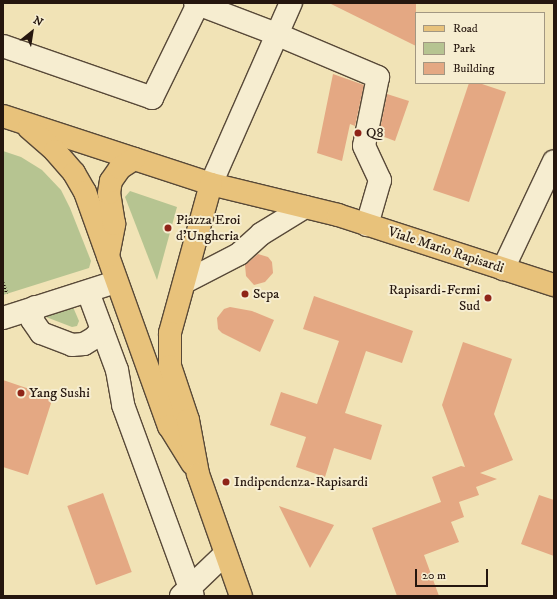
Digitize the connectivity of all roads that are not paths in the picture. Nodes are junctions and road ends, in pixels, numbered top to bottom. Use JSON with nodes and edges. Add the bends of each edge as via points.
{"nodes":[{"id":1,"x":196,"y":4,"type":"edge"},
{"id":2,"x":288,"y":8,"type":"edge"},
{"id":3,"x":276,"y":34,"type":"junction"},
{"id":4,"x":3,"y":46,"type":"edge"},
{"id":5,"x":3,"y":116,"type":"edge"},
{"id":6,"x":24,"y":123,"type":"junction"},
{"id":7,"x":134,"y":159,"type":"junction"},
{"id":8,"x":554,"y":161,"type":"edge"},
{"id":9,"x":211,"y":184,"type":"junction"},
{"id":10,"x":305,"y":207,"type":"junction"},
{"id":11,"x":367,"y":225,"type":"junction"},
{"id":12,"x":108,"y":256,"type":"junction"},
{"id":13,"x":503,"y":269,"type":"junction"},
{"id":14,"x":116,"y":282,"type":"junction"},
{"id":15,"x":185,"y":282,"type":"junction"},
{"id":16,"x":554,"y":285,"type":"edge"},
{"id":17,"x":88,"y":292,"type":"junction"},
{"id":18,"x":35,"y":307,"type":"junction"},
{"id":19,"x":3,"y":318,"type":"edge"},
{"id":20,"x":102,"y":329,"type":"junction"},
{"id":21,"x":198,"y":474,"type":"junction"},
{"id":22,"x":226,"y":554,"type":"junction"},
{"id":23,"x":188,"y":593,"type":"edge"},
{"id":24,"x":240,"y":596,"type":"edge"}],
"edges":[{"from":1,"to":3,"type":"street"},
{"from":1,"to":4,"type":"street","via":[[152,98]]},
{"from":2,"to":3,"type":"street"},
{"from":3,"to":9,"type":"street"},
{"from":3,"to":11,"type":"street","via":[[378,77],[364,146],[380,180]]},
{"from":5,"to":6,"type":"main road","name":"Viale Mario Rapisardi"},
{"from":6,"to":7,"type":"main road","name":"Viale Mario Rapisardi"},
{"from":6,"to":12,"type":"main road","via":[[55,151],[74,173],[85,192]]},
{"from":7,"to":9,"type":"main road","name":"Viale Mario Rapisardi"},
{"from":7,"to":12,"type":"main road","via":[[120,168],[111,181],[109,193],[114,224]]},
{"from":8,"to":13,"type":"street"},
{"from":9,"to":10,"type":"main road","name":"Viale Mario Rapisardi"},
{"from":9,"to":15,"type":"main road"},
{"from":10,"to":11,"type":"main road","name":"Viale Mario Rapisardi"},
{"from":10,"to":15,"type":"street","via":[[261,234],[239,254]]},
{"from":11,"to":13,"type":"main road","name":"Viale Mario Rapisardi"},
{"from":12,"to":14,"type":"main road"},
{"from":13,"to":16,"type":"main road","name":"Viale Mario Rapisardi"},
{"from":14,"to":17,"type":"street"},
{"from":14,"to":21,"type":"main road","via":[[169,426]]},
{"from":15,"to":21,"type":"main road","via":[[170,333],[170,366],[188,420]]},
{"from":17,"to":18,"type":"street"},
{"from":17,"to":20,"type":"street"},
{"from":18,"to":19,"type":"street"},
{"from":18,"to":20,"type":"street","via":[[32,320],[41,333],[72,345],[84,344]]},
{"from":20,"to":23,"type":"street","via":[[117,370],[123,405]]},
{"from":21,"to":22,"type":"main road"},
{"from":22,"to":23,"type":"street"},
{"from":22,"to":24,"type":"main road"}]}
